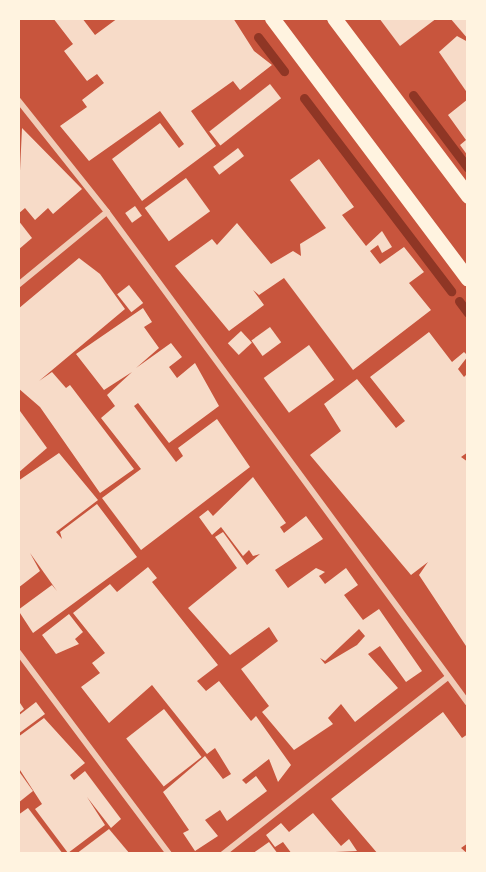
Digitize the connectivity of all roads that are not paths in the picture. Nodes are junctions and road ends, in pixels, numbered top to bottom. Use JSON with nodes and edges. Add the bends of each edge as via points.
{"nodes":[{"id":1,"x":272,"y":18,"type":"edge"},
{"id":2,"x":334,"y":18,"type":"edge"},
{"id":3,"x":18,"y":100,"type":"edge"},
{"id":4,"x":468,"y":196,"type":"edge"},
{"id":5,"x":107,"y":212,"type":"junction"},
{"id":6,"x":468,"y":279,"type":"edge"},
{"id":7,"x":18,"y":285,"type":"edge"},
{"id":8,"x":18,"y":652,"type":"edge"},
{"id":9,"x":448,"y":677,"type":"junction"},
{"id":10,"x":468,"y":703,"type":"edge"},
{"id":11,"x":169,"y":854,"type":"edge"},
{"id":12,"x":224,"y":854,"type":"edge"}],
"edges":[{"from":1,"to":6,"type":"main road"},
{"from":2,"to":4,"type":"main road"},
{"from":3,"to":5,"type":"street"},
{"from":5,"to":7,"type":"street"},
{"from":5,"to":9,"type":"street"},
{"from":8,"to":11,"type":"street"},
{"from":9,"to":10,"type":"street"},
{"from":9,"to":12,"type":"street"}]}
